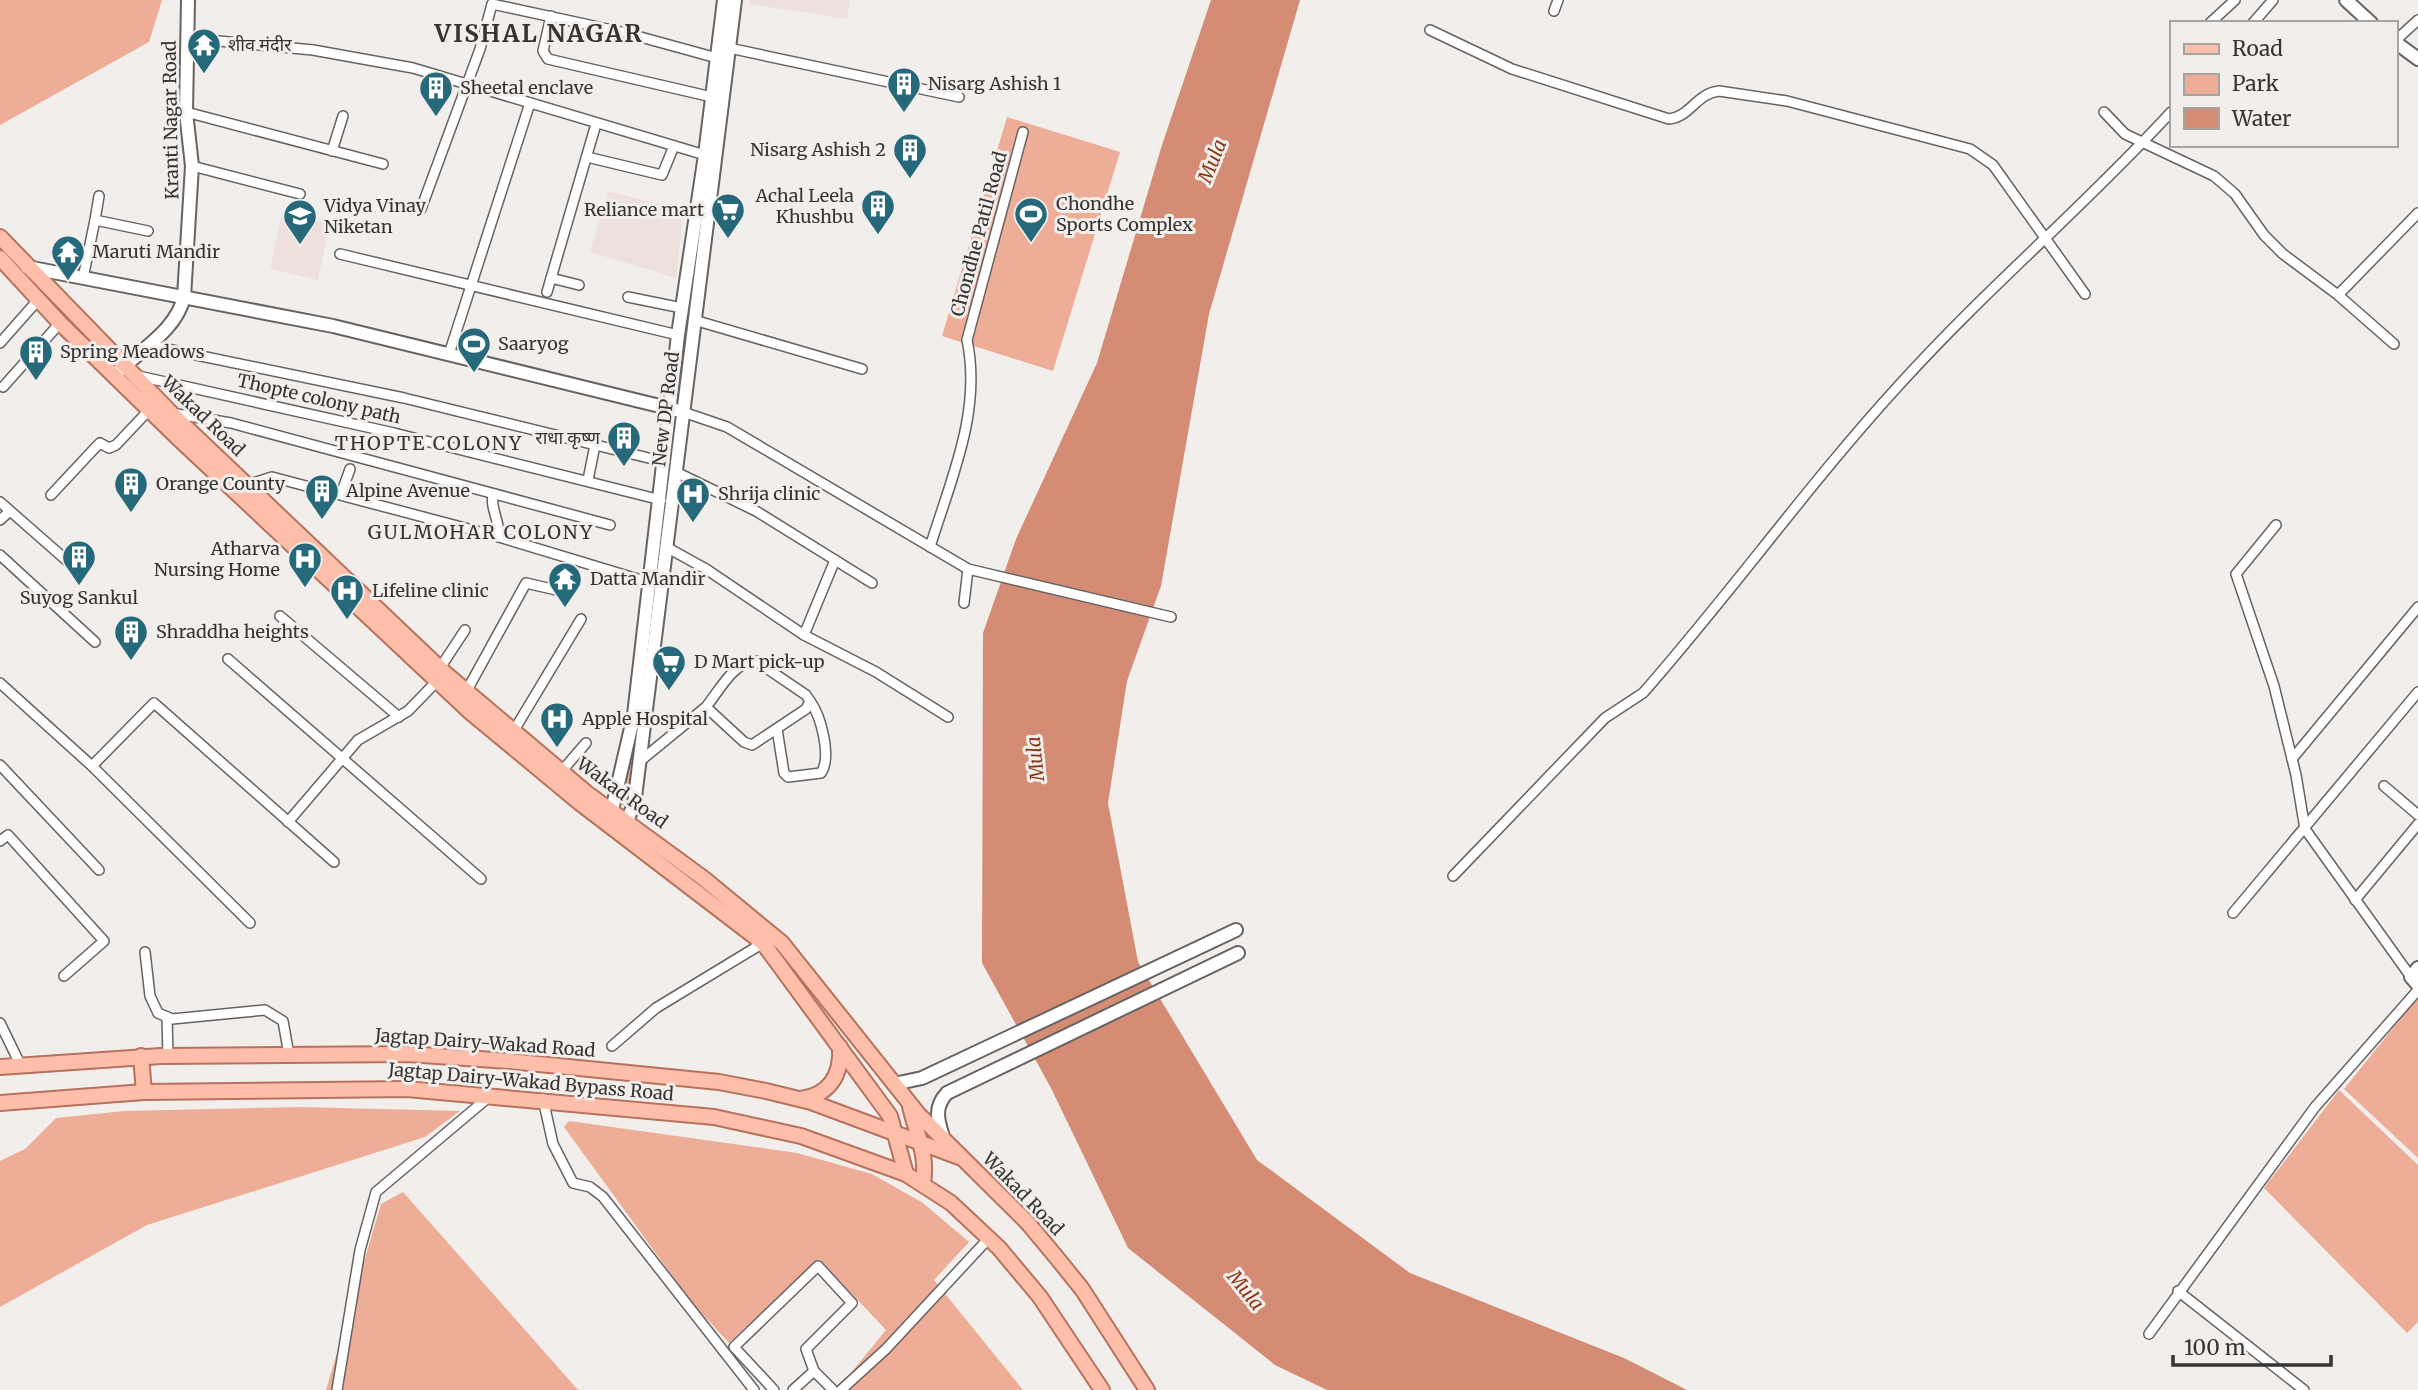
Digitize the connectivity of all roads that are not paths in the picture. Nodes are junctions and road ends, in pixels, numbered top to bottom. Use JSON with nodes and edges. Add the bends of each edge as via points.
{"nodes":[{"id":1,"x":188,"y":0,"type":"edge"},
{"id":2,"x":723,"y":0,"type":"edge"},
{"id":3,"x":735,"y":0,"type":"edge"},
{"id":4,"x":1558,"y":0,"type":"edge"},
{"id":5,"x":2235,"y":0,"type":"edge"},
{"id":6,"x":2273,"y":0,"type":"edge"},
{"id":7,"x":2346,"y":0,"type":"edge"},
{"id":8,"x":1554,"y":11,"type":"dead end"},
{"id":9,"x":551,"y":16,"type":"junction"},
{"id":10,"x":2418,"y":20,"type":"edge"},
{"id":11,"x":2212,"y":21,"type":"edge"},
{"id":12,"x":2255,"y":21,"type":"edge"},
{"id":13,"x":2369,"y":21,"type":"edge"},
{"id":14,"x":1430,"y":30,"type":"dead end"},
{"id":15,"x":187,"y":38,"type":"junction"},
{"id":16,"x":2397,"y":40,"type":"edge"},
{"id":17,"x":2397,"y":43,"type":"edge"},
{"id":18,"x":729,"y":48,"type":"junction"},
{"id":19,"x":717,"y":58,"type":"junction"},
{"id":20,"x":2418,"y":59,"type":"edge"},
{"id":21,"x":467,"y":83,"type":"junction"},
{"id":22,"x":712,"y":97,"type":"junction"},
{"id":23,"x":959,"y":97,"type":"dead end"},
{"id":24,"x":530,"y":103,"type":"junction"},
{"id":25,"x":2104,"y":111,"type":"dead end"},
{"id":26,"x":186,"y":112,"type":"junction"},
{"id":27,"x":2170,"y":113,"type":"edge"},
{"id":28,"x":343,"y":116,"type":"dead end"},
{"id":29,"x":596,"y":124,"type":"junction"},
{"id":30,"x":1023,"y":132,"type":"dead end"},
{"id":31,"x":2143,"y":143,"type":"junction"},
{"id":32,"x":674,"y":146,"type":"junction"},
{"id":33,"x":332,"y":151,"type":"junction"},
{"id":34,"x":705,"y":155,"type":"junction"},
{"id":35,"x":587,"y":156,"type":"junction"},
{"id":36,"x":383,"y":164,"type":"dead end"},
{"id":37,"x":192,"y":166,"type":"junction"},
{"id":38,"x":300,"y":194,"type":"dead end"},
{"id":39,"x":99,"y":196,"type":"dead end"},
{"id":40,"x":421,"y":209,"type":"dead end"},
{"id":41,"x":2418,"y":213,"type":"edge"},
{"id":42,"x":94,"y":220,"type":"junction"},
{"id":43,"x":148,"y":231,"type":"dead end"},
{"id":44,"x":0,"y":237,"type":"edge"},
{"id":45,"x":2045,"y":237,"type":"junction"},
{"id":46,"x":340,"y":254,"type":"dead end"},
{"id":47,"x":0,"y":258,"type":"edge"},
{"id":48,"x":21,"y":271,"type":"junction"},
{"id":49,"x":83,"y":278,"type":"junction"},
{"id":50,"x":551,"y":278,"type":"junction"},
{"id":51,"x":579,"y":285,"type":"dead end"},
{"id":52,"x":470,"y":287,"type":"junction"},
{"id":53,"x":547,"y":292,"type":"dead end"},
{"id":54,"x":2085,"y":295,"type":"dead end"},
{"id":55,"x":2338,"y":295,"type":"junction"},
{"id":56,"x":184,"y":297,"type":"junction"},
{"id":57,"x":628,"y":297,"type":"dead end"},
{"id":58,"x":38,"y":300,"type":"junction"},
{"id":59,"x":682,"y":308,"type":"junction"},
{"id":60,"x":694,"y":320,"type":"junction"},
{"id":61,"x":60,"y":323,"type":"junction"},
{"id":62,"x":678,"y":335,"type":"junction"},
{"id":63,"x":0,"y":343,"type":"edge"},
{"id":64,"x":2394,"y":344,"type":"dead end"},
{"id":65,"x":148,"y":345,"type":"junction"},
{"id":66,"x":449,"y":354,"type":"junction"},
{"id":67,"x":862,"y":369,"type":"dead end"},
{"id":68,"x":124,"y":372,"type":"junction"},
{"id":69,"x":3,"y":387,"type":"dead end"},
{"id":70,"x":150,"y":409,"type":"junction"},
{"id":71,"x":677,"y":410,"type":"junction"},
{"id":72,"x":171,"y":413,"type":"junction"},
{"id":73,"x":595,"y":445,"type":"junction"},
{"id":74,"x":665,"y":462,"type":"junction"},
{"id":75,"x":350,"y":469,"type":"dead end"},
{"id":76,"x":676,"y":472,"type":"junction"},
{"id":77,"x":587,"y":480,"type":"junction"},
{"id":78,"x":247,"y":485,"type":"junction"},
{"id":79,"x":341,"y":494,"type":"junction"},
{"id":80,"x":493,"y":494,"type":"junction"},
{"id":81,"x":51,"y":495,"type":"dead end"},
{"id":82,"x":661,"y":500,"type":"junction"},
{"id":83,"x":0,"y":502,"type":"edge"},
{"id":84,"x":10,"y":511,"type":"junction"},
{"id":85,"x":0,"y":520,"type":"edge"},
{"id":86,"x":610,"y":525,"type":"dead end"},
{"id":87,"x":2276,"y":525,"type":"dead end"},
{"id":88,"x":499,"y":537,"type":"junction"},
{"id":89,"x":929,"y":547,"type":"junction"},
{"id":90,"x":668,"y":548,"type":"junction"},
{"id":91,"x":0,"y":555,"type":"edge"},
{"id":92,"x":835,"y":560,"type":"junction"},
{"id":93,"x":73,"y":566,"type":"dead end"},
{"id":94,"x":968,"y":569,"type":"junction"},
{"id":95,"x":650,"y":583,"type":"junction"},
{"id":96,"x":872,"y":583,"type":"dead end"},
{"id":97,"x":565,"y":592,"type":"dead end"},
{"id":98,"x":964,"y":603,"type":"dead end"},
{"id":99,"x":2418,"y":607,"type":"edge"},
{"id":100,"x":280,"y":616,"type":"dead end"},
{"id":101,"x":1171,"y":617,"type":"dead end"},
{"id":102,"x":581,"y":619,"type":"dead end"},
{"id":103,"x":465,"y":630,"type":"dead end"},
{"id":104,"x":804,"y":635,"type":"junction"},
{"id":105,"x":95,"y":642,"type":"dead end"},
{"id":106,"x":228,"y":659,"type":"dead end"},
{"id":107,"x":440,"y":674,"type":"junction"},
{"id":108,"x":0,"y":683,"type":"edge"},
{"id":109,"x":466,"y":692,"type":"junction"},
{"id":110,"x":2418,"y":692,"type":"edge"},
{"id":111,"x":810,"y":701,"type":"junction"},
{"id":112,"x":706,"y":707,"type":"junction"},
{"id":113,"x":398,"y":717,"type":"junction"},
{"id":114,"x":948,"y":717,"type":"dead end"},
{"id":115,"x":777,"y":729,"type":"junction"},
{"id":116,"x":513,"y":732,"type":"junction"},
{"id":117,"x":586,"y":743,"type":"dead end"},
{"id":118,"x":341,"y":757,"type":"junction"},
{"id":119,"x":2292,"y":759,"type":"junction"},
{"id":120,"x":639,"y":762,"type":"junction"},
{"id":121,"x":0,"y":765,"type":"edge"},
{"id":122,"x":92,"y":766,"type":"junction"},
{"id":123,"x":561,"y":772,"type":"junction"},
{"id":124,"x":2384,"y":786,"type":"dead end"},
{"id":125,"x":2418,"y":815,"type":"edge"},
{"id":126,"x":616,"y":820,"type":"junction"},
{"id":127,"x":288,"y":822,"type":"junction"},
{"id":128,"x":2418,"y":824,"type":"edge"},
{"id":129,"x":2305,"y":830,"type":"junction"},
{"id":130,"x":0,"y":841,"type":"edge"},
{"id":131,"x":334,"y":862,"type":"dead end"},
{"id":132,"x":99,"y":870,"type":"dead end"},
{"id":133,"x":1452,"y":876,"type":"dead end"},
{"id":134,"x":481,"y":879,"type":"dead end"},
{"id":135,"x":2355,"y":900,"type":"junction"},
{"id":136,"x":2233,"y":912,"type":"dead end"},
{"id":137,"x":250,"y":923,"type":"dead end"},
{"id":138,"x":1236,"y":930,"type":"dead end"},
{"id":139,"x":763,"y":943,"type":"junction"},
{"id":140,"x":145,"y":952,"type":"dead end"},
{"id":141,"x":1238,"y":953,"type":"dead end"},
{"id":142,"x":64,"y":976,"type":"dead end"},
{"id":143,"x":2416,"y":977,"type":"edge"},
{"id":144,"x":2418,"y":990,"type":"edge"},
{"id":145,"x":167,"y":1017,"type":"junction"},
{"id":146,"x":0,"y":1023,"type":"edge"},
{"id":147,"x":612,"y":1046,"type":"dead end"},
{"id":148,"x":840,"y":1047,"type":"junction"},
{"id":149,"x":289,"y":1055,"type":"junction"},
{"id":150,"x":141,"y":1056,"type":"junction"},
{"id":151,"x":168,"y":1056,"type":"junction"},
{"id":152,"x":0,"y":1066,"type":"edge"},
{"id":153,"x":21,"y":1066,"type":"junction"},
{"id":154,"x":894,"y":1084,"type":"junction"},
{"id":155,"x":144,"y":1092,"type":"junction"},
{"id":156,"x":491,"y":1094,"type":"junction"},
{"id":157,"x":543,"y":1099,"type":"junction"},
{"id":158,"x":800,"y":1100,"type":"junction"},
{"id":159,"x":909,"y":1103,"type":"junction"},
{"id":160,"x":0,"y":1104,"type":"edge"},
{"id":161,"x":896,"y":1134,"type":"junction"},
{"id":162,"x":944,"y":1140,"type":"junction"},
{"id":163,"x":919,"y":1144,"type":"junction"},
{"id":164,"x":960,"y":1157,"type":"junction"},
{"id":165,"x":906,"y":1174,"type":"junction"},
{"id":166,"x":923,"y":1183,"type":"junction"},
{"id":167,"x":989,"y":1238,"type":"junction"},
{"id":168,"x":2178,"y":1291,"type":"junction"},
{"id":169,"x":2148,"y":1334,"type":"dead end"},
{"id":170,"x":814,"y":1371,"type":"junction"},
{"id":171,"x":337,"y":1390,"type":"edge"},
{"id":172,"x":754,"y":1390,"type":"edge"},
{"id":173,"x":774,"y":1390,"type":"edge"},
{"id":174,"x":793,"y":1390,"type":"edge"},
{"id":175,"x":834,"y":1390,"type":"edge"},
{"id":176,"x":841,"y":1390,"type":"edge"},
{"id":177,"x":1102,"y":1390,"type":"edge"},
{"id":178,"x":1147,"y":1390,"type":"edge"},
{"id":179,"x":2304,"y":1390,"type":"edge"}],
"edges":[{"from":1,"to":15,"type":"main road","name":"Kranti Nagar Road"},
{"from":2,"to":19,"type":"main road","name":"New DP Road"},
{"from":3,"to":18,"type":"main road","name":"New DP Road"},
{"from":4,"to":8,"type":"street"},
{"from":5,"to":11,"type":"street"},
{"from":6,"to":12,"type":"street"},
{"from":7,"to":13,"type":"main road"},
{"from":9,"to":19,"type":"street"},
{"from":9,"to":21,"type":"street","via":[[492,4]]},
{"from":9,"to":22,"type":"street","via":[[543,51],[548,59]]},
{"from":10,"to":16,"type":"street"},
{"from":14,"to":45,"type":"street","via":[[1512,69],[1669,119],[1683,115],[1709,92],[1719,91],[1787,101],[1970,149],[1993,165]]},
{"from":15,"to":21,"type":"street","via":[[313,50]]},
{"from":15,"to":26,"type":"main road","name":"Kranti Nagar Road"},
{"from":17,"to":20,"type":"main road"},
{"from":18,"to":23,"type":"street"},
{"from":18,"to":60,"type":"main road","name":"New DP Road"},
{"from":19,"to":22,"type":"main road","name":"New DP Road"},
{"from":21,"to":24,"type":"street"},
{"from":21,"to":40,"type":"street"},
{"from":22,"to":34,"type":"main road","name":"New DP Road"},
{"from":24,"to":29,"type":"street"},
{"from":24,"to":52,"type":"street"},
{"from":25,"to":31,"type":"street","via":[[2125,134]]},
{"from":26,"to":33,"type":"street"},
{"from":26,"to":37,"type":"main road","name":"Kranti Nagar Road"},
{"from":27,"to":31,"type":"street"},
{"from":28,"to":33,"type":"street"},
{"from":29,"to":32,"type":"street"},
{"from":29,"to":35,"type":"street"},
{"from":30,"to":89,"type":"street","name":"Chondhe Patil Road","via":[[967,340],[973,396]]},
{"from":31,"to":45,"type":"street"},
{"from":31,"to":55,"type":"street","via":[[2214,176],[2235,194],[2283,254]]},
{"from":32,"to":34,"type":"street"},
{"from":32,"to":35,"type":"street","via":[[662,175]]},
{"from":33,"to":36,"type":"street"},
{"from":34,"to":59,"type":"main road","name":"New DP Road"},
{"from":35,"to":50,"type":"street"},
{"from":37,"to":38,"type":"street"},
{"from":37,"to":56,"type":"main road","name":"Kranti Nagar Road"},
{"from":39,"to":42,"type":"street"},
{"from":41,"to":55,"type":"street"},
{"from":42,"to":43,"type":"street"},
{"from":42,"to":49,"type":"street"},
{"from":44,"to":48,"type":"main road","name":"Wakad Road"},
{"from":45,"to":54,"type":"street"},
{"from":45,"to":133,"type":"street","via":[[1899,385],[1643,693],[1605,718]]},
{"from":46,"to":52,"type":"street"},
{"from":47,"to":48,"type":"main road","name":"Wakad Road"},
{"from":48,"to":49,"type":"main road"},
{"from":48,"to":58,"type":"main road","name":"Wakad Road"},
{"from":48,"to":68,"type":"main road","name":"Wakad Road"},
{"from":49,"to":56,"type":"main road"},
{"from":50,"to":51,"type":"street"},
{"from":50,"to":53,"type":"street"},
{"from":52,"to":62,"type":"street"},
{"from":52,"to":66,"type":"street"},
{"from":55,"to":64,"type":"street"},
{"from":56,"to":65,"type":"main road","via":[[180,313]]},
{"from":56,"to":66,"type":"main road"},
{"from":57,"to":59,"type":"street"},
{"from":58,"to":61,"type":"main road","name":"Wakad Road"},
{"from":58,"to":63,"type":"street"},
{"from":59,"to":62,"type":"main road","name":"New DP Road"},
{"from":60,"to":67,"type":"street"},
{"from":60,"to":71,"type":"main road","name":"New DP Road"},
{"from":61,"to":68,"type":"main road","name":"Wakad Road"},
{"from":61,"to":69,"type":"street"},
{"from":62,"to":71,"type":"main road","name":"New DP Road"},
{"from":65,"to":68,"type":"main road"},
{"from":65,"to":73,"type":"street","via":[[404,398]]},
{"from":66,"to":71,"type":"main road"},
{"from":68,"to":70,"type":"main road","name":"Wakad Road"},
{"from":68,"to":72,"type":"main road","name":"Wakad Road"},
{"from":68,"to":77,"type":"street","name":"Thopte colony path"},
{"from":70,"to":81,"type":"street","via":[[116,445],[109,448],[100,443]]},
{"from":70,"to":107,"type":"main road","name":"Wakad Road"},
{"from":71,"to":74,"type":"main road","name":"New DP Road"},
{"from":71,"to":76,"type":"main road","name":"New DP Road"},
{"from":71,"to":89,"type":"street","via":[[727,427]]},
{"from":72,"to":78,"type":"main road","name":"Wakad Road"},
{"from":72,"to":80,"type":"street","via":[[244,426]]},
{"from":73,"to":74,"type":"street"},
{"from":73,"to":77,"type":"street"},
{"from":74,"to":82,"type":"main road","name":"New DP Road"},
{"from":75,"to":79,"type":"street"},
{"from":76,"to":90,"type":"main road","name":"New DP Road"},
{"from":76,"to":92,"type":"street","via":[[757,511]]},
{"from":77,"to":82,"type":"street","name":"Thopte colony path"},
{"from":78,"to":79,"type":"street","via":[[272,477]]},
{"from":78,"to":107,"type":"main road","name":"Wakad Road"},
{"from":79,"to":88,"type":"street"},
{"from":80,"to":86,"type":"street"},
{"from":80,"to":88,"type":"street"},
{"from":82,"to":95,"type":"main road","name":"New DP Road"},
{"from":83,"to":84,"type":"street"},
{"from":84,"to":85,"type":"street"},
{"from":84,"to":93,"type":"street"},
{"from":87,"to":119,"type":"street","via":[[2236,574],[2274,686]]},
{"from":88,"to":95,"type":"street"},
{"from":89,"to":94,"type":"street"},
{"from":90,"to":104,"type":"street"},
{"from":90,"to":120,"type":"main road","name":"New DP Road"},
{"from":91,"to":105,"type":"street"},
{"from":92,"to":96,"type":"street"},
{"from":92,"to":104,"type":"street"},
{"from":94,"to":98,"type":"street"},
{"from":94,"to":101,"type":"street"},
{"from":95,"to":126,"type":"main road","name":"New DP Road"},
{"from":97,"to":109,"type":"street","via":[[526,583]]},
{"from":99,"to":119,"type":"street"},
{"from":100,"to":113,"type":"street"},
{"from":102,"to":116,"type":"street"},
{"from":103,"to":107,"type":"street"},
{"from":104,"to":114,"type":"street"},
{"from":106,"to":118,"type":"street"},
{"from":107,"to":109,"type":"main road","name":"Wakad Road"},
{"from":107,"to":113,"type":"street"},
{"from":107,"to":126,"type":"main road","name":"Wakad Road","via":[[530,763]]},
{"from":108,"to":122,"type":"street"},
{"from":109,"to":116,"type":"main road","name":"Wakad Road"},
{"from":110,"to":129,"type":"street"},
{"from":111,"to":112,"type":"street","via":[[756,661],[747,661]]},
{"from":111,"to":115,"type":"street","via":[[806,709]]},
{"from":111,"to":115,"type":"street","via":[[820,724],[825,762],[821,773],[788,778]]},
{"from":112,"to":115,"type":"street","via":[[752,745]]},
{"from":112,"to":120,"type":"street"},
{"from":113,"to":118,"type":"street","via":[[363,736]]},
{"from":116,"to":123,"type":"main road","name":"Wakad Road"},
{"from":117,"to":123,"type":"street"},
{"from":118,"to":127,"type":"street"},
{"from":118,"to":134,"type":"street"},
{"from":119,"to":129,"type":"street"},
{"from":120,"to":126,"type":"main road","name":"New DP Road","via":[[634,805]]},
{"from":121,"to":132,"type":"street"},
{"from":122,"to":127,"type":"street","via":[[154,703]]},
{"from":122,"to":137,"type":"street"},
{"from":123,"to":126,"type":"main road","name":"Wakad Road"},
{"from":124,"to":125,"type":"street"},
{"from":126,"to":139,"type":"main road","name":"Wakad Road"},
{"from":126,"to":154,"type":"main road","name":"Wakad Road","via":[[782,943]]},
{"from":127,"to":131,"type":"street"},
{"from":128,"to":135,"type":"street"},
{"from":129,"to":135,"type":"street"},
{"from":129,"to":136,"type":"street"},
{"from":130,"to":142,"type":"street","via":[[8,835],[104,941]]},
{"from":135,"to":143,"type":"street"},
{"from":138,"to":154,"type":"main road","via":[[922,1078]]},
{"from":139,"to":147,"type":"street","via":[[656,1008]]},
{"from":139,"to":148,"type":"main road","name":"Wakad Road"},
{"from":140,"to":145,"type":"street","via":[[150,996],[158,1013]]},
{"from":141,"to":162,"type":"main road","via":[[947,1093],[939,1101],[937,1116]]},
{"from":144,"to":168,"type":"street","via":[[2315,1107]]},
{"from":145,"to":149,"type":"street","via":[[265,1010],[284,1021]]},
{"from":145,"to":151,"type":"street"},
{"from":146,"to":153,"type":"street"},
{"from":148,"to":158,"type":"main road","via":[[832,1083],[821,1094]]},
{"from":148,"to":161,"type":"main road","name":"Wakad Road","via":[[890,1116]]},
{"from":149,"to":151,"type":"main road","name":"Jagtap Dairy-Wakad Road"},
{"from":149,"to":158,"type":"main road","name":"Jagtap Dairy-Wakad Road","via":[[408,1054],[508,1061],[719,1082]]},
{"from":150,"to":151,"type":"main road","name":"Jagtap Dairy-Wakad Road"},
{"from":150,"to":153,"type":"main road","name":"Jagtap Dairy-Wakad Road"},
{"from":150,"to":155,"type":"main road"},
{"from":152,"to":153,"type":"main road","name":"Jagtap Dairy-Wakad Road"},
{"from":154,"to":159,"type":"main road","name":"Wakad Road"},
{"from":155,"to":156,"type":"main road","name":"Jagtap Dairy-Wakad Bypass Road","via":[[407,1089]]},
{"from":155,"to":160,"type":"main road","name":"Jagtap Dairy-Wakad Bypass Road"},
{"from":156,"to":157,"type":"main road","name":"Jagtap Dairy-Wakad Bypass Road"},
{"from":156,"to":171,"type":"street","via":[[376,1192],[360,1250]]},
{"from":157,"to":165,"type":"main road","name":"Jagtap Dairy-Wakad Bypass Road","via":[[759,1125]]},
{"from":157,"to":172,"type":"street","via":[[553,1144],[573,1183],[590,1187],[603,1197]]},
{"from":158,"to":161,"type":"main road","name":"Jagtap Dairy-Wakad Road"},
{"from":159,"to":162,"type":"main road","name":"Wakad Road"},
{"from":159,"to":163,"type":"main road"},
{"from":161,"to":163,"type":"main road","name":"Jagtap Dairy-Wakad Road"},
{"from":161,"to":165,"type":"main road","name":"Wakad Road"},
{"from":162,"to":164,"type":"main road","name":"Wakad Road"},
{"from":163,"to":164,"type":"main road","name":"Jagtap Dairy-Wakad Road"},
{"from":163,"to":166,"type":"main road","via":[[926,1166]]},
{"from":164,"to":178,"type":"main road","name":"Wakad Road","via":[[1027,1222],[1082,1289]]},
{"from":165,"to":166,"type":"main road","name":"Jagtap Dairy-Wakad Bypass Road"},
{"from":166,"to":167,"type":"main road"},
{"from":167,"to":176,"type":"street","via":[[886,1349]]},
{"from":167,"to":177,"type":"main road","via":[[1051,1311]]},
{"from":168,"to":169,"type":"street"},
{"from":168,"to":179,"type":"street"},
{"from":170,"to":173,"type":"street","via":[[806,1349],[852,1303],[818,1266],[734,1347]]},
{"from":170,"to":174,"type":"street"},
{"from":170,"to":175,"type":"street"}]}
